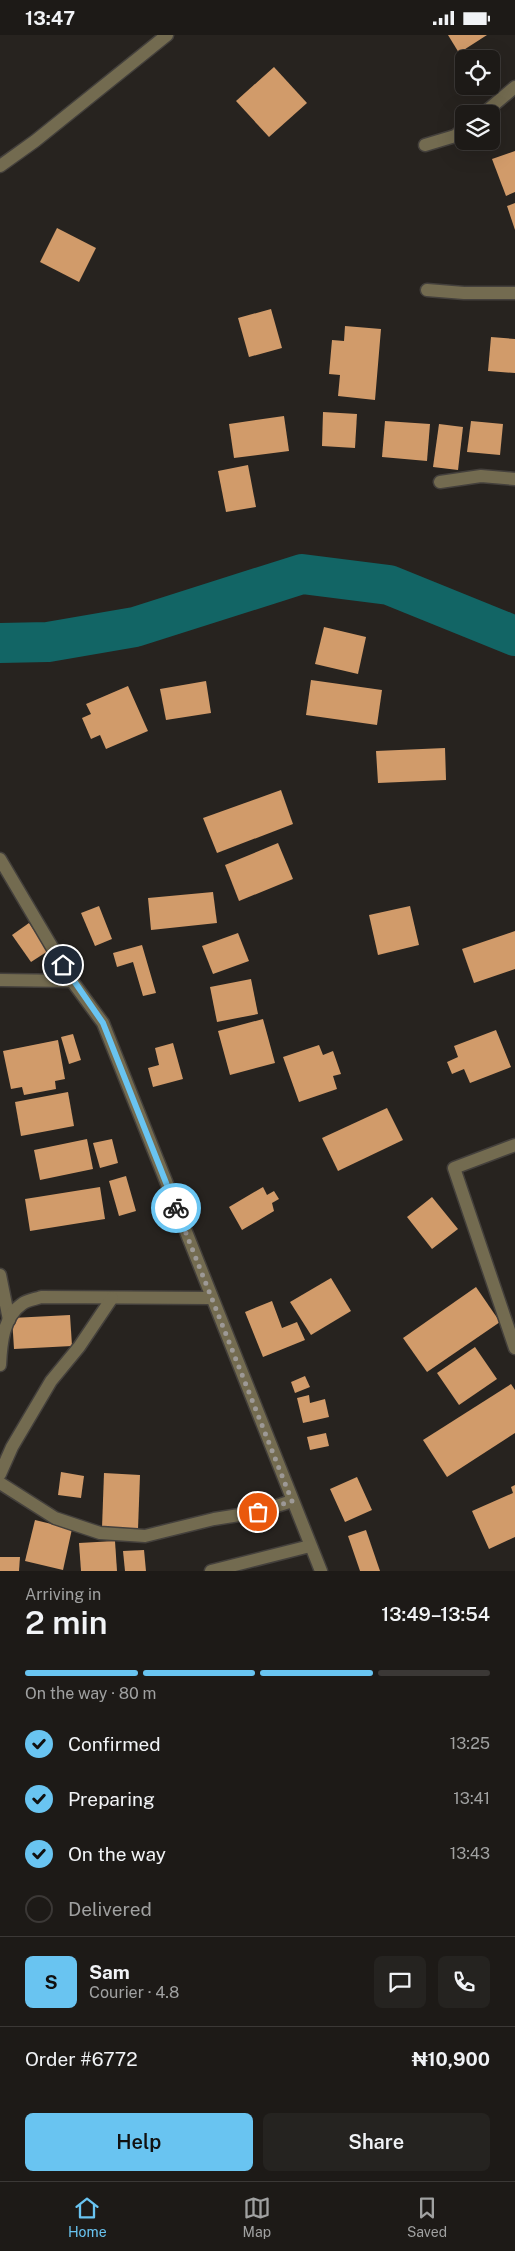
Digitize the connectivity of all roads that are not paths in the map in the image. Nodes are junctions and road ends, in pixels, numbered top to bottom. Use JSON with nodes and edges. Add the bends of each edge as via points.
{"nodes":[{"id":1,"x":167,"y":35,"type":"edge"},
{"id":2,"x":515,"y":87,"type":"edge"},
{"id":3,"x":493,"y":105,"type":"edge"},
{"id":4,"x":455,"y":136,"type":"edge"},
{"id":5,"x":425,"y":145,"type":"dead end"},
{"id":6,"x":0,"y":166,"type":"edge"},
{"id":7,"x":427,"y":290,"type":"dead end"},
{"id":8,"x":515,"y":293,"type":"edge"},
{"id":9,"x":515,"y":479,"type":"edge"},
{"id":10,"x":440,"y":482,"type":"dead end"},
{"id":11,"x":0,"y":859,"type":"edge"},
{"id":12,"x":0,"y":980,"type":"edge"},
{"id":13,"x":72,"y":981,"type":"junction"},
{"id":14,"x":515,"y":1145,"type":"edge"},
{"id":15,"x":0,"y":1275,"type":"edge"},
{"id":16,"x":112,"y":1298,"type":"junction"},
{"id":17,"x":211,"y":1298,"type":"junction"},
{"id":18,"x":9,"y":1320,"type":"junction"},
{"id":19,"x":1,"y":1341,"type":"edge"},
{"id":20,"x":515,"y":1348,"type":"edge"},
{"id":21,"x":0,"y":1365,"type":"edge"},
{"id":22,"x":0,"y":1474,"type":"edge"},
{"id":23,"x":0,"y":1483,"type":"edge"},
{"id":24,"x":292,"y":1501,"type":"junction"},
{"id":25,"x":310,"y":1546,"type":"junction"},
{"id":26,"x":211,"y":1571,"type":"edge"},
{"id":27,"x":320,"y":1571,"type":"edge"}],
"edges":[{"from":1,"to":6,"type":"street"},
{"from":2,"to":3,"type":"street"},
{"from":4,"to":5,"type":"street"},
{"from":7,"to":8,"type":"street"},
{"from":9,"to":10,"type":"street","via":[[481,476]]},
{"from":11,"to":13,"type":"street"},
{"from":12,"to":13,"type":"street"},
{"from":13,"to":17,"type":"street","via":[[103,1023]]},
{"from":14,"to":20,"type":"street","via":[[454,1168]]},
{"from":15,"to":18,"type":"street"},
{"from":16,"to":17,"type":"street"},
{"from":16,"to":18,"type":"street","via":[[42,1297],[22,1303]]},
{"from":16,"to":22,"type":"street","via":[[79,1347],[50,1381]]},
{"from":17,"to":24,"type":"street"},
{"from":18,"to":19,"type":"street"},
{"from":19,"to":21,"type":"street"},
{"from":23,"to":24,"type":"street","via":[[55,1518],[100,1533],[145,1536],[258,1512]]},
{"from":24,"to":25,"type":"street"},
{"from":25,"to":26,"type":"street"},
{"from":25,"to":27,"type":"street"}]}
